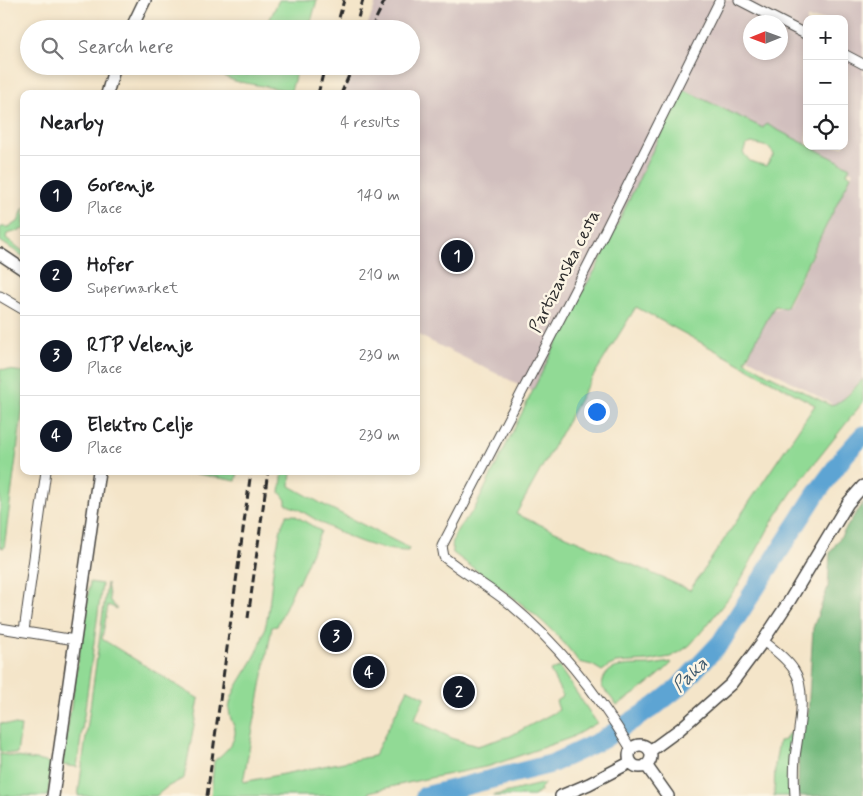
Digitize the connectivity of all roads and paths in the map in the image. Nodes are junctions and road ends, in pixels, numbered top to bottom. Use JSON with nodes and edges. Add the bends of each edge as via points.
{"nodes":[{"id":1,"x":145,"y":0,"type":"edge"},
{"id":2,"x":720,"y":0,"type":"edge"},
{"id":3,"x":739,"y":0,"type":"edge"},
{"id":4,"x":135,"y":20,"type":"edge"},
{"id":5,"x":803,"y":33,"type":"edge"},
{"id":6,"x":848,"y":56,"type":"edge"},
{"id":7,"x":863,"y":64,"type":"edge"},
{"id":8,"x":112,"y":75,"type":"edge"},
{"id":9,"x":108,"y":90,"type":"edge"},
{"id":10,"x":0,"y":254,"type":"edge"},
{"id":11,"x":20,"y":267,"type":"edge"},
{"id":12,"x":0,"y":296,"type":"edge"},
{"id":13,"x":20,"y":308,"type":"edge"},
{"id":14,"x":45,"y":475,"type":"edge"},
{"id":15,"x":98,"y":475,"type":"edge"},
{"id":16,"x":863,"y":486,"type":"edge"},
{"id":17,"x":0,"y":628,"type":"edge"},
{"id":18,"x":24,"y":631,"type":"junction"},
{"id":19,"x":75,"y":640,"type":"junction"},
{"id":20,"x":763,"y":641,"type":"junction"},
{"id":21,"x":631,"y":748,"type":"junction"},
{"id":22,"x":650,"y":751,"type":"junction"},
{"id":23,"x":631,"y":762,"type":"junction"},
{"id":24,"x":646,"y":765,"type":"junction"},
{"id":25,"x":53,"y":796,"type":"edge"},
{"id":26,"x":561,"y":796,"type":"edge"},
{"id":27,"x":668,"y":796,"type":"edge"},
{"id":28,"x":795,"y":796,"type":"edge"}],
"edges":[{"from":1,"to":4,"type":"main road"},
{"from":2,"to":21,"type":"street","name":"Partizanska cesta","via":[[589,263],[442,546],[444,557],[510,604],[548,640],[589,688]]},
{"from":3,"to":5,"type":"street"},
{"from":6,"to":7,"type":"street"},
{"from":8,"to":9,"type":"main road"},
{"from":10,"to":11,"type":"main road"},
{"from":12,"to":13,"type":"street"},
{"from":14,"to":18,"type":"street"},
{"from":15,"to":19,"type":"main road"},
{"from":16,"to":20,"type":"main road","via":[[848,503]]},
{"from":17,"to":18,"type":"street"},
{"from":18,"to":19,"type":"street"},
{"from":19,"to":25,"type":"main road"},
{"from":20,"to":22,"type":"main road","via":[[731,684]]},
{"from":20,"to":28,"type":"street","via":[[795,671],[800,685]]},
{"from":21,"to":22,"type":"main road","via":[[641,744]]},
{"from":21,"to":23,"type":"main road","via":[[628,756]]},
{"from":22,"to":24,"type":"main road"},
{"from":23,"to":24,"type":"main road","via":[[636,766]]},
{"from":23,"to":26,"type":"main road"},
{"from":24,"to":27,"type":"main road"}]}
